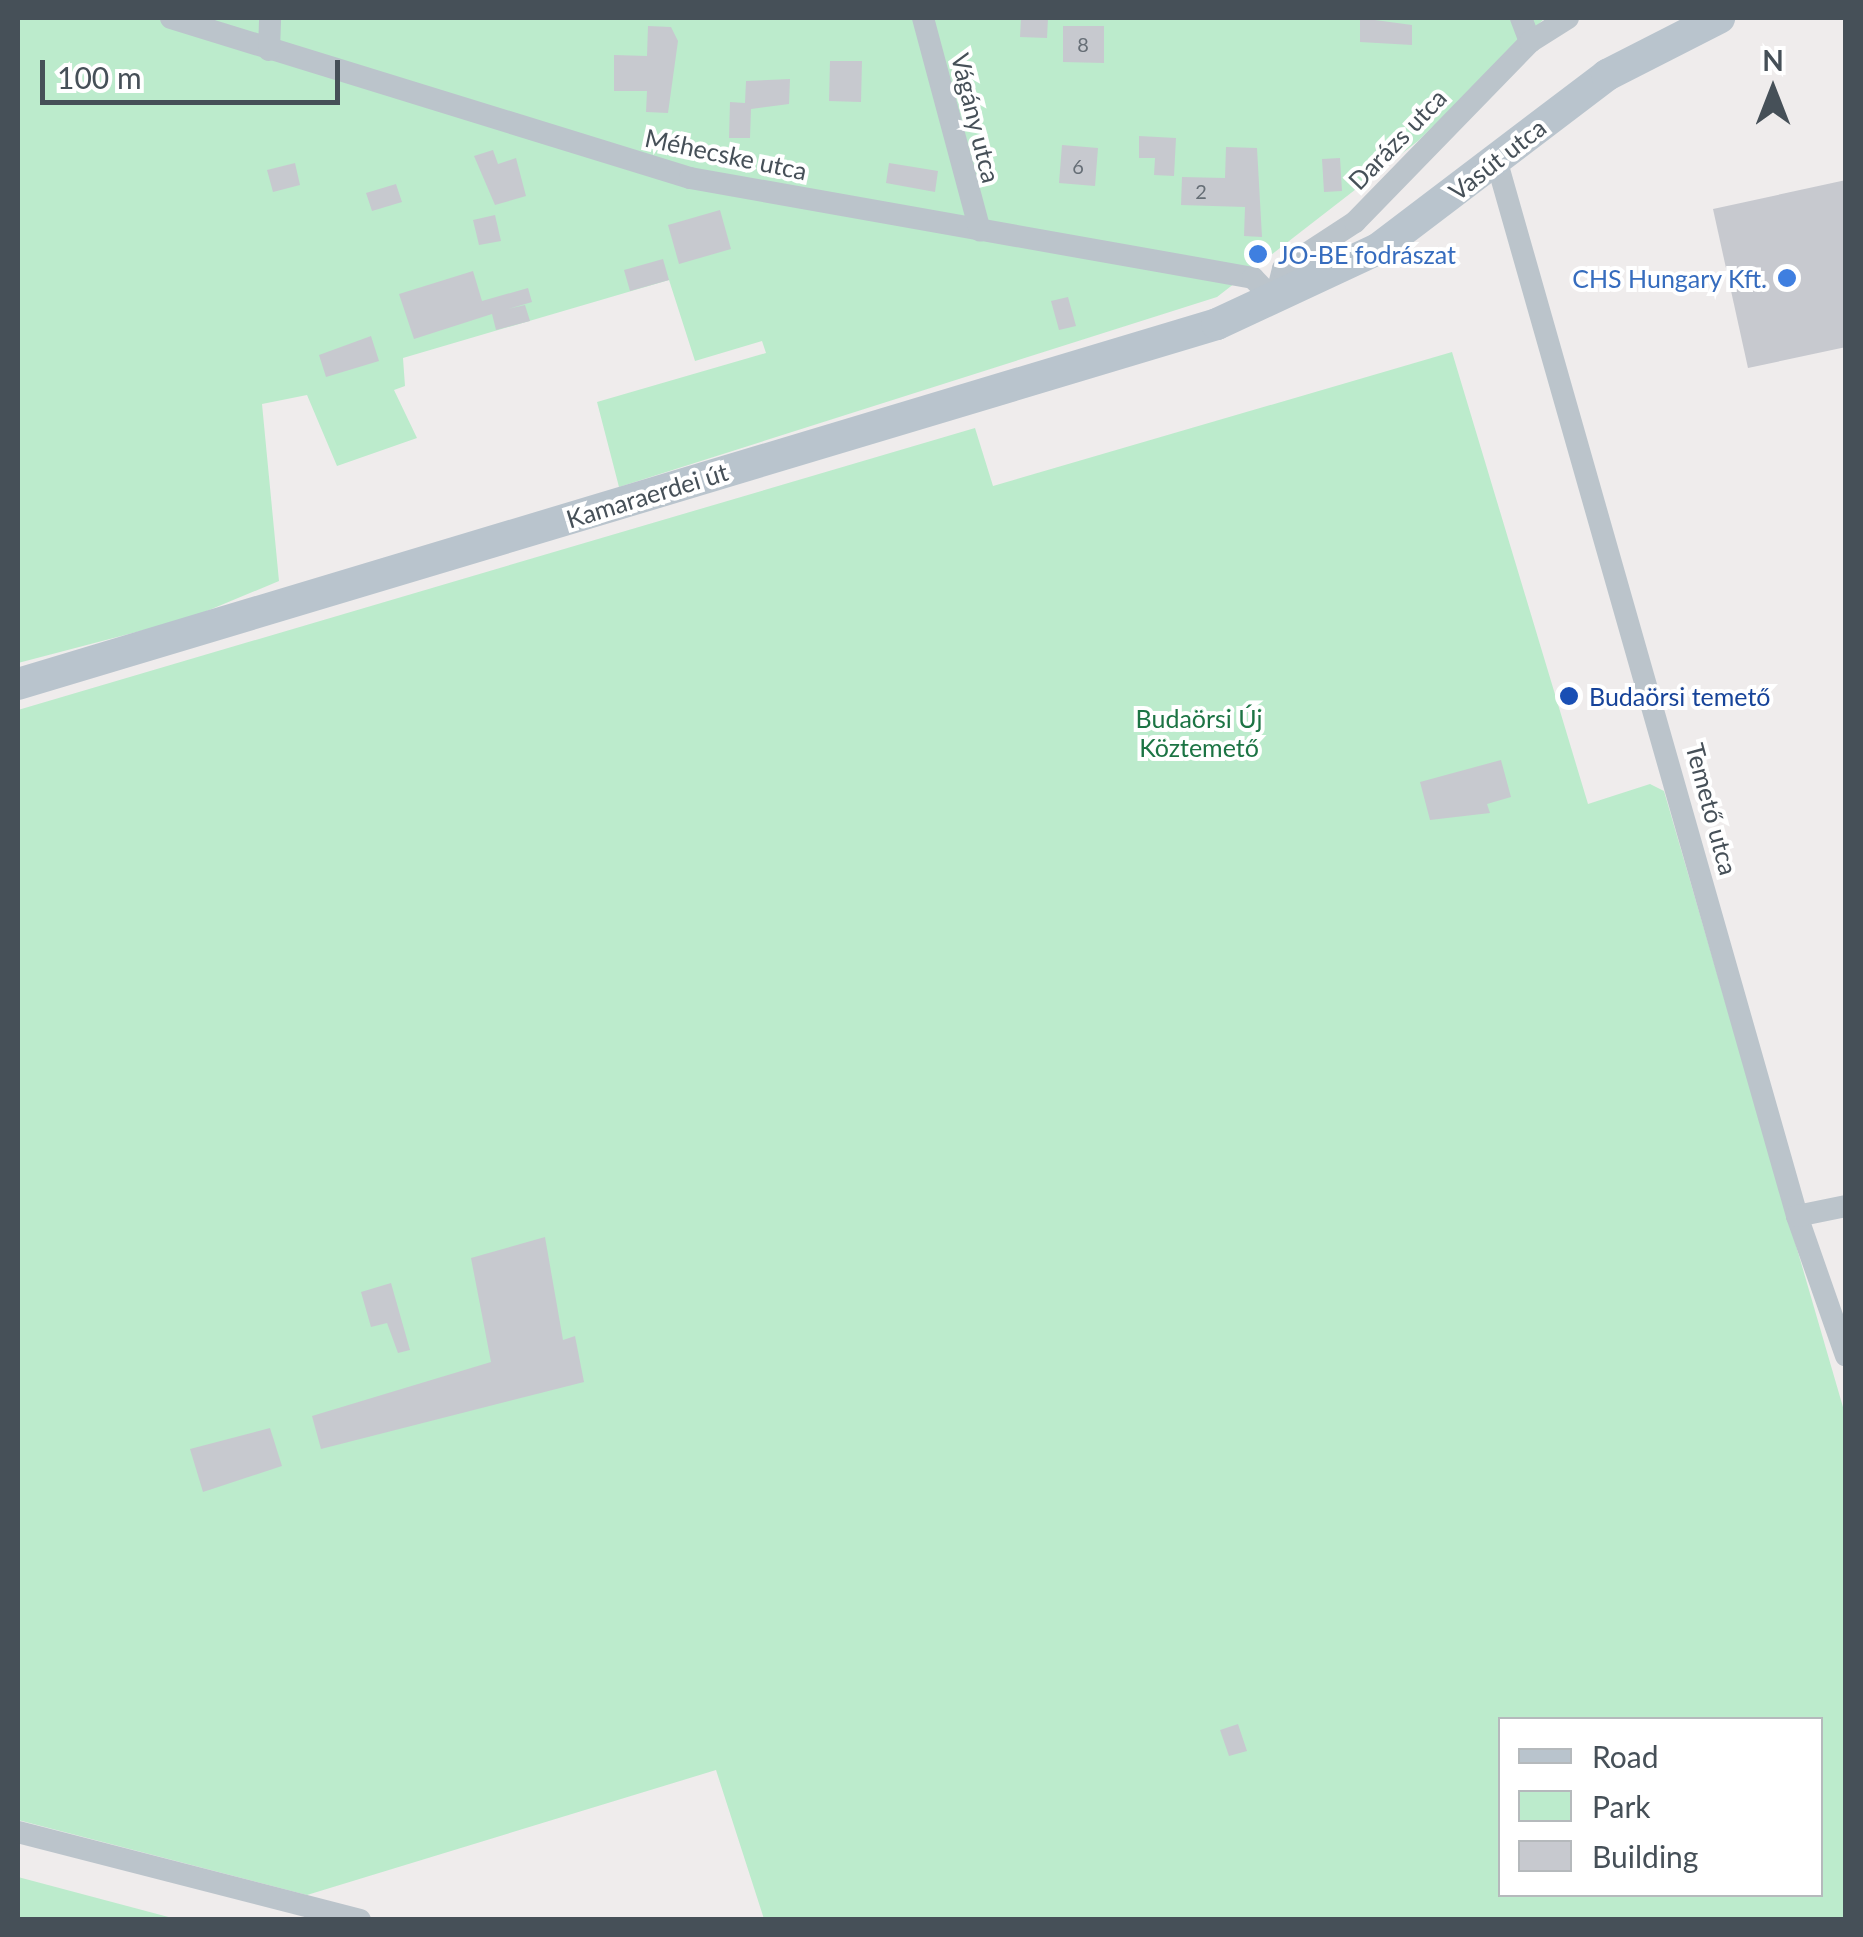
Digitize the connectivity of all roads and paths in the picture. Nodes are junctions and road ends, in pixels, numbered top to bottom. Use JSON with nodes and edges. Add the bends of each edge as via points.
{"nodes":[{"id":1,"x":171,"y":18,"type":"edge"},
{"id":2,"x":270,"y":18,"type":"edge"},
{"id":3,"x":923,"y":18,"type":"edge"},
{"id":4,"x":1521,"y":18,"type":"edge"},
{"id":5,"x":1568,"y":18,"type":"edge"},
{"id":6,"x":1719,"y":18,"type":"edge"},
{"id":7,"x":1530,"y":42,"type":"junction"},
{"id":8,"x":269,"y":50,"type":"junction"},
{"id":9,"x":1496,"y":159,"type":"junction"},
{"id":10,"x":980,"y":231,"type":"junction"},
{"id":11,"x":1275,"y":301,"type":"junction"},
{"id":12,"x":18,"y":684,"type":"edge"},
{"id":13,"x":1846,"y":1206,"type":"edge"},
{"id":14,"x":1797,"y":1216,"type":"junction"},
{"id":15,"x":1846,"y":1356,"type":"edge"},
{"id":16,"x":18,"y":1832,"type":"edge"},
{"id":17,"x":360,"y":1920,"type":"edge"}],
"edges":[{"from":1,"to":8,"type":"street","name":"Méhecske utca"},
{"from":2,"to":8,"type":"street"},
{"from":3,"to":10,"type":"street","name":"Vágány utca"},
{"from":4,"to":7,"type":"street"},
{"from":5,"to":7,"type":"street","name":"Darázs utca"},
{"from":6,"to":9,"type":"street","name":"Vasút utca","via":[[1607,74]]},
{"from":7,"to":11,"type":"street","name":"Darázs utca","via":[[1355,222],[1282,270]]},
{"from":8,"to":10,"type":"street","name":"Méhecske utca","via":[[690,178]]},
{"from":9,"to":11,"type":"street","name":"Vasút utca","via":[[1378,249]]},
{"from":9,"to":14,"type":"street","name":"Temető utca"},
{"from":10,"to":11,"type":"street","name":"Méhecske utca","via":[[1253,278]]},
{"from":11,"to":12,"type":"street","name":"Kamaraerdei út"},
{"from":13,"to":14,"type":"street"},
{"from":14,"to":15,"type":"street","name":"Temető utca"},
{"from":16,"to":17,"type":"street"}]}
